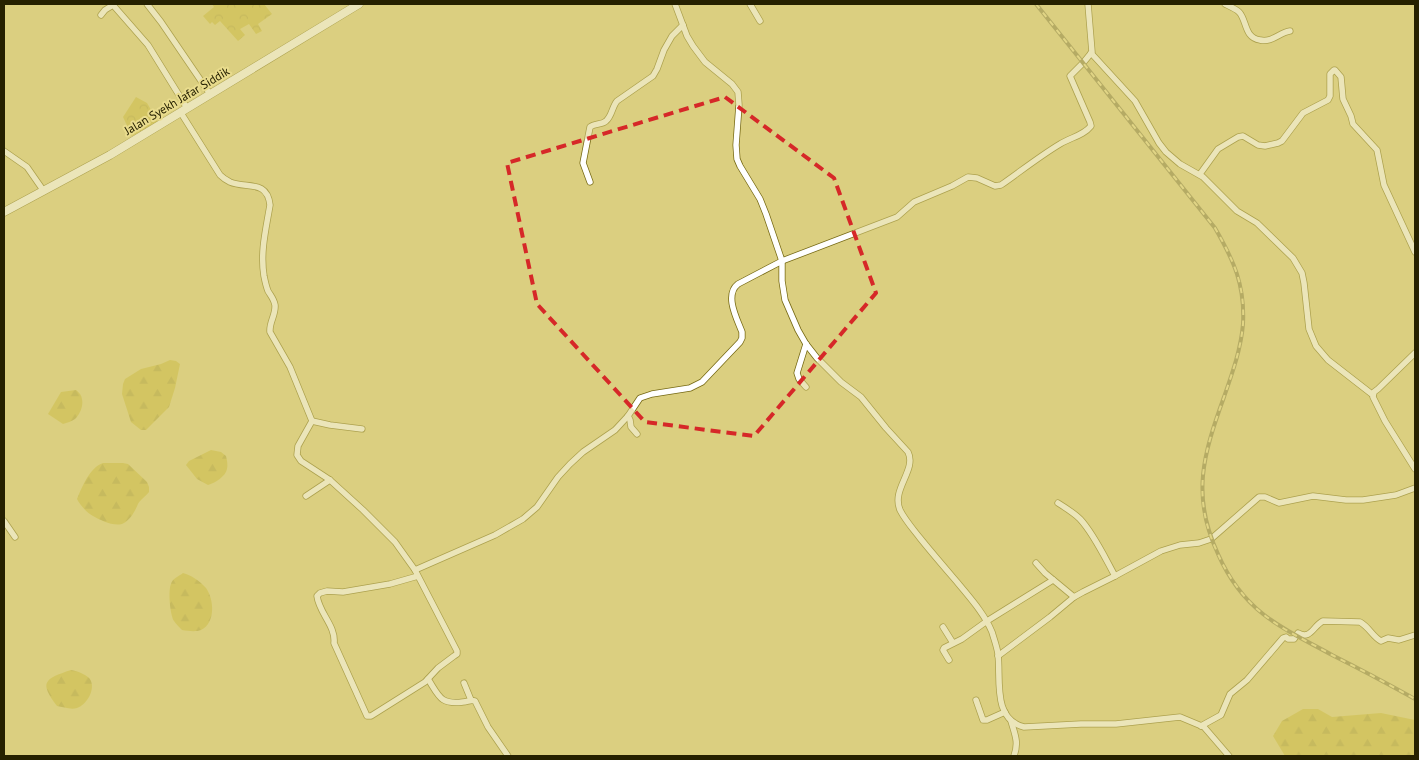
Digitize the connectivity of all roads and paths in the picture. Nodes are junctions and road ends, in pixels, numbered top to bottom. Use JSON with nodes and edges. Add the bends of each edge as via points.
{"nodes":[{"id":1,"x":114,"y":4,"type":"edge"},
{"id":2,"x":147,"y":4,"type":"edge"},
{"id":3,"x":359,"y":4,"type":"edge"},
{"id":4,"x":675,"y":4,"type":"edge"},
{"id":5,"x":750,"y":4,"type":"edge"},
{"id":6,"x":1088,"y":4,"type":"edge"},
{"id":7,"x":1225,"y":4,"type":"edge"},
{"id":8,"x":102,"y":15,"type":"dead end"},
{"id":9,"x":760,"y":21,"type":"dead end"},
{"id":10,"x":682,"y":25,"type":"junction"},
{"id":11,"x":1290,"y":31,"type":"dead end"},
{"id":12,"x":1092,"y":53,"type":"junction"},
{"id":13,"x":210,"y":94,"type":"junction"},
{"id":14,"x":184,"y":110,"type":"junction"},
{"id":15,"x":4,"y":150,"type":"edge"},
{"id":16,"x":1200,"y":174,"type":"junction"},
{"id":17,"x":590,"y":182,"type":"dead end"},
{"id":18,"x":43,"y":190,"type":"junction"},
{"id":19,"x":4,"y":212,"type":"edge"},
{"id":20,"x":1415,"y":252,"type":"edge"},
{"id":21,"x":782,"y":261,"type":"junction"},
{"id":22,"x":806,"y":344,"type":"junction"},
{"id":23,"x":1415,"y":353,"type":"edge"},
{"id":24,"x":806,"y":387,"type":"dead end"},
{"id":25,"x":1374,"y":395,"type":"junction"},
{"id":26,"x":628,"y":416,"type":"junction"},
{"id":27,"x":312,"y":421,"type":"junction"},
{"id":28,"x":362,"y":429,"type":"dead end"},
{"id":29,"x":637,"y":434,"type":"dead end"},
{"id":30,"x":1415,"y":469,"type":"edge"},
{"id":31,"x":330,"y":480,"type":"junction"},
{"id":32,"x":1415,"y":488,"type":"edge"},
{"id":33,"x":306,"y":496,"type":"dead end"},
{"id":34,"x":1058,"y":503,"type":"dead end"},
{"id":35,"x":4,"y":521,"type":"edge"},
{"id":36,"x":15,"y":537,"type":"dead end"},
{"id":37,"x":1036,"y":563,"type":"dead end"},
{"id":38,"x":416,"y":573,"type":"junction"},
{"id":39,"x":1115,"y":576,"type":"junction"},
{"id":40,"x":1053,"y":580,"type":"junction"},
{"id":41,"x":1074,"y":598,"type":"junction"},
{"id":42,"x":987,"y":621,"type":"junction"},
{"id":43,"x":943,"y":627,"type":"dead end"},
{"id":44,"x":1415,"y":635,"type":"edge"},
{"id":45,"x":953,"y":643,"type":"junction"},
{"id":46,"x":998,"y":656,"type":"junction"},
{"id":47,"x":949,"y":660,"type":"dead end"},
{"id":48,"x":428,"y":679,"type":"junction"},
{"id":49,"x":464,"y":683,"type":"dead end"},
{"id":50,"x":471,"y":700,"type":"junction"},
{"id":51,"x":976,"y":700,"type":"dead end"},
{"id":52,"x":1005,"y":712,"type":"junction"},
{"id":53,"x":1011,"y":721,"type":"junction"},
{"id":54,"x":1201,"y":726,"type":"junction"},
{"id":55,"x":508,"y":756,"type":"edge"},
{"id":56,"x":1014,"y":756,"type":"edge"},
{"id":57,"x":1229,"y":756,"type":"edge"}],
"edges":[{"from":1,"to":8,"type":"street"},
{"from":1,"to":14,"type":"street","via":[[148,45]]},
{"from":2,"to":13,"type":"street"},
{"from":3,"to":13,"type":"main road","name":"Jalan Syekh Jafar Siddik"},
{"from":4,"to":10,"type":"street"},
{"from":5,"to":9,"type":"street"},
{"from":6,"to":12,"type":"street"},
{"from":7,"to":11,"type":"street","via":[[1240,12],[1252,37],[1260,40]]},
{"from":10,"to":17,"type":"street","via":[[668,43],[652,76],[617,101],[606,121],[590,127],[583,163]]},
{"from":10,"to":21,"type":"street","via":[[699,55],[738,92],[737,159],[760,199]]},
{"from":12,"to":16,"type":"street","via":[[1136,101],[1166,152]]},
{"from":12,"to":21,"type":"street","via":[[1070,76],[1091,124],[1084,132],[1059,144],[1001,185],[968,177],[914,202],[897,217]]},
{"from":13,"to":14,"type":"main road","name":"Jalan Syekh Jafar Siddik"},
{"from":14,"to":18,"type":"main road","name":"Jalan Syekh Jafar Siddik","via":[[110,155]]},
{"from":14,"to":27,"type":"street","via":[[220,175],[235,184],[259,187],[269,200],[262,258],[266,286],[275,305],[269,327],[290,366]]},
{"from":15,"to":18,"type":"street","via":[[27,167]]},
{"from":16,"to":20,"type":"street","via":[[1218,149],[1238,137],[1243,136],[1265,146],[1282,141],[1303,114],[1328,100],[1330,74],[1336,70],[1341,77],[1343,99],[1353,124],[1377,150],[1384,185]]},
{"from":16,"to":25,"type":"street","via":[[1237,210],[1257,222],[1293,258],[1302,273],[1309,329],[1316,346],[1328,360]]},
{"from":18,"to":19,"type":"main road","name":"Jalan Syekh Jafar Siddik"},
{"from":21,"to":22,"type":"street","via":[[785,300]]},
{"from":21,"to":26,"type":"street","via":[[735,286],[732,297],[742,338],[707,378],[690,388],[640,398]]},
{"from":22,"to":24,"type":"street","via":[[797,373]]},
{"from":22,"to":42,"type":"street","via":[[828,370],[861,398],[908,452],[910,464],[898,494],[900,511]]},
{"from":23,"to":25,"type":"street"},
{"from":25,"to":30,"type":"street","via":[[1385,421]]},
{"from":26,"to":29,"type":"street"},
{"from":26,"to":38,"type":"street","via":[[570,464],[537,508],[523,520]]},
{"from":27,"to":28,"type":"street"},
{"from":27,"to":31,"type":"street","via":[[301,439],[297,455],[304,464]]},
{"from":31,"to":33,"type":"street"},
{"from":31,"to":38,"type":"street","via":[[395,542]]},
{"from":32,"to":39,"type":"street","via":[[1396,495],[1363,500],[1313,496],[1279,503],[1265,496],[1259,497],[1211,539],[1161,551]]},
{"from":34,"to":39,"type":"street","via":[[1087,528]]},
{"from":35,"to":36,"type":"street"},
{"from":37,"to":40,"type":"street"},
{"from":38,"to":48,"type":"street","via":[[457,651]]},
{"from":38,"to":48,"type":"street","via":[[390,584],[343,592],[327,591],[320,593],[317,599],[367,716]]},
{"from":39,"to":41,"type":"street"},
{"from":40,"to":41,"type":"street"},
{"from":40,"to":42,"type":"street"},
{"from":41,"to":46,"type":"street"},
{"from":42,"to":45,"type":"street"},
{"from":42,"to":46,"type":"street"},
{"from":43,"to":45,"type":"street"},
{"from":44,"to":54,"type":"street","via":[[1388,638],[1381,642],[1360,622],[1320,622],[1306,635],[1298,633],[1294,638],[1283,638],[1247,680],[1230,694],[1221,715]]},
{"from":45,"to":47,"type":"street","via":[[943,650]]},
{"from":46,"to":52,"type":"street","via":[[1000,694]]},
{"from":48,"to":50,"type":"street","via":[[443,701]]},
{"from":49,"to":50,"type":"street"},
{"from":50,"to":55,"type":"street","via":[[477,704]]},
{"from":51,"to":52,"type":"street","via":[[983,720]]},
{"from":52,"to":53,"type":"street"},
{"from":53,"to":54,"type":"street","via":[[1024,727],[1116,724],[1180,717]]},
{"from":53,"to":56,"type":"street","via":[[1017,743]]},
{"from":54,"to":57,"type":"street"}]}
